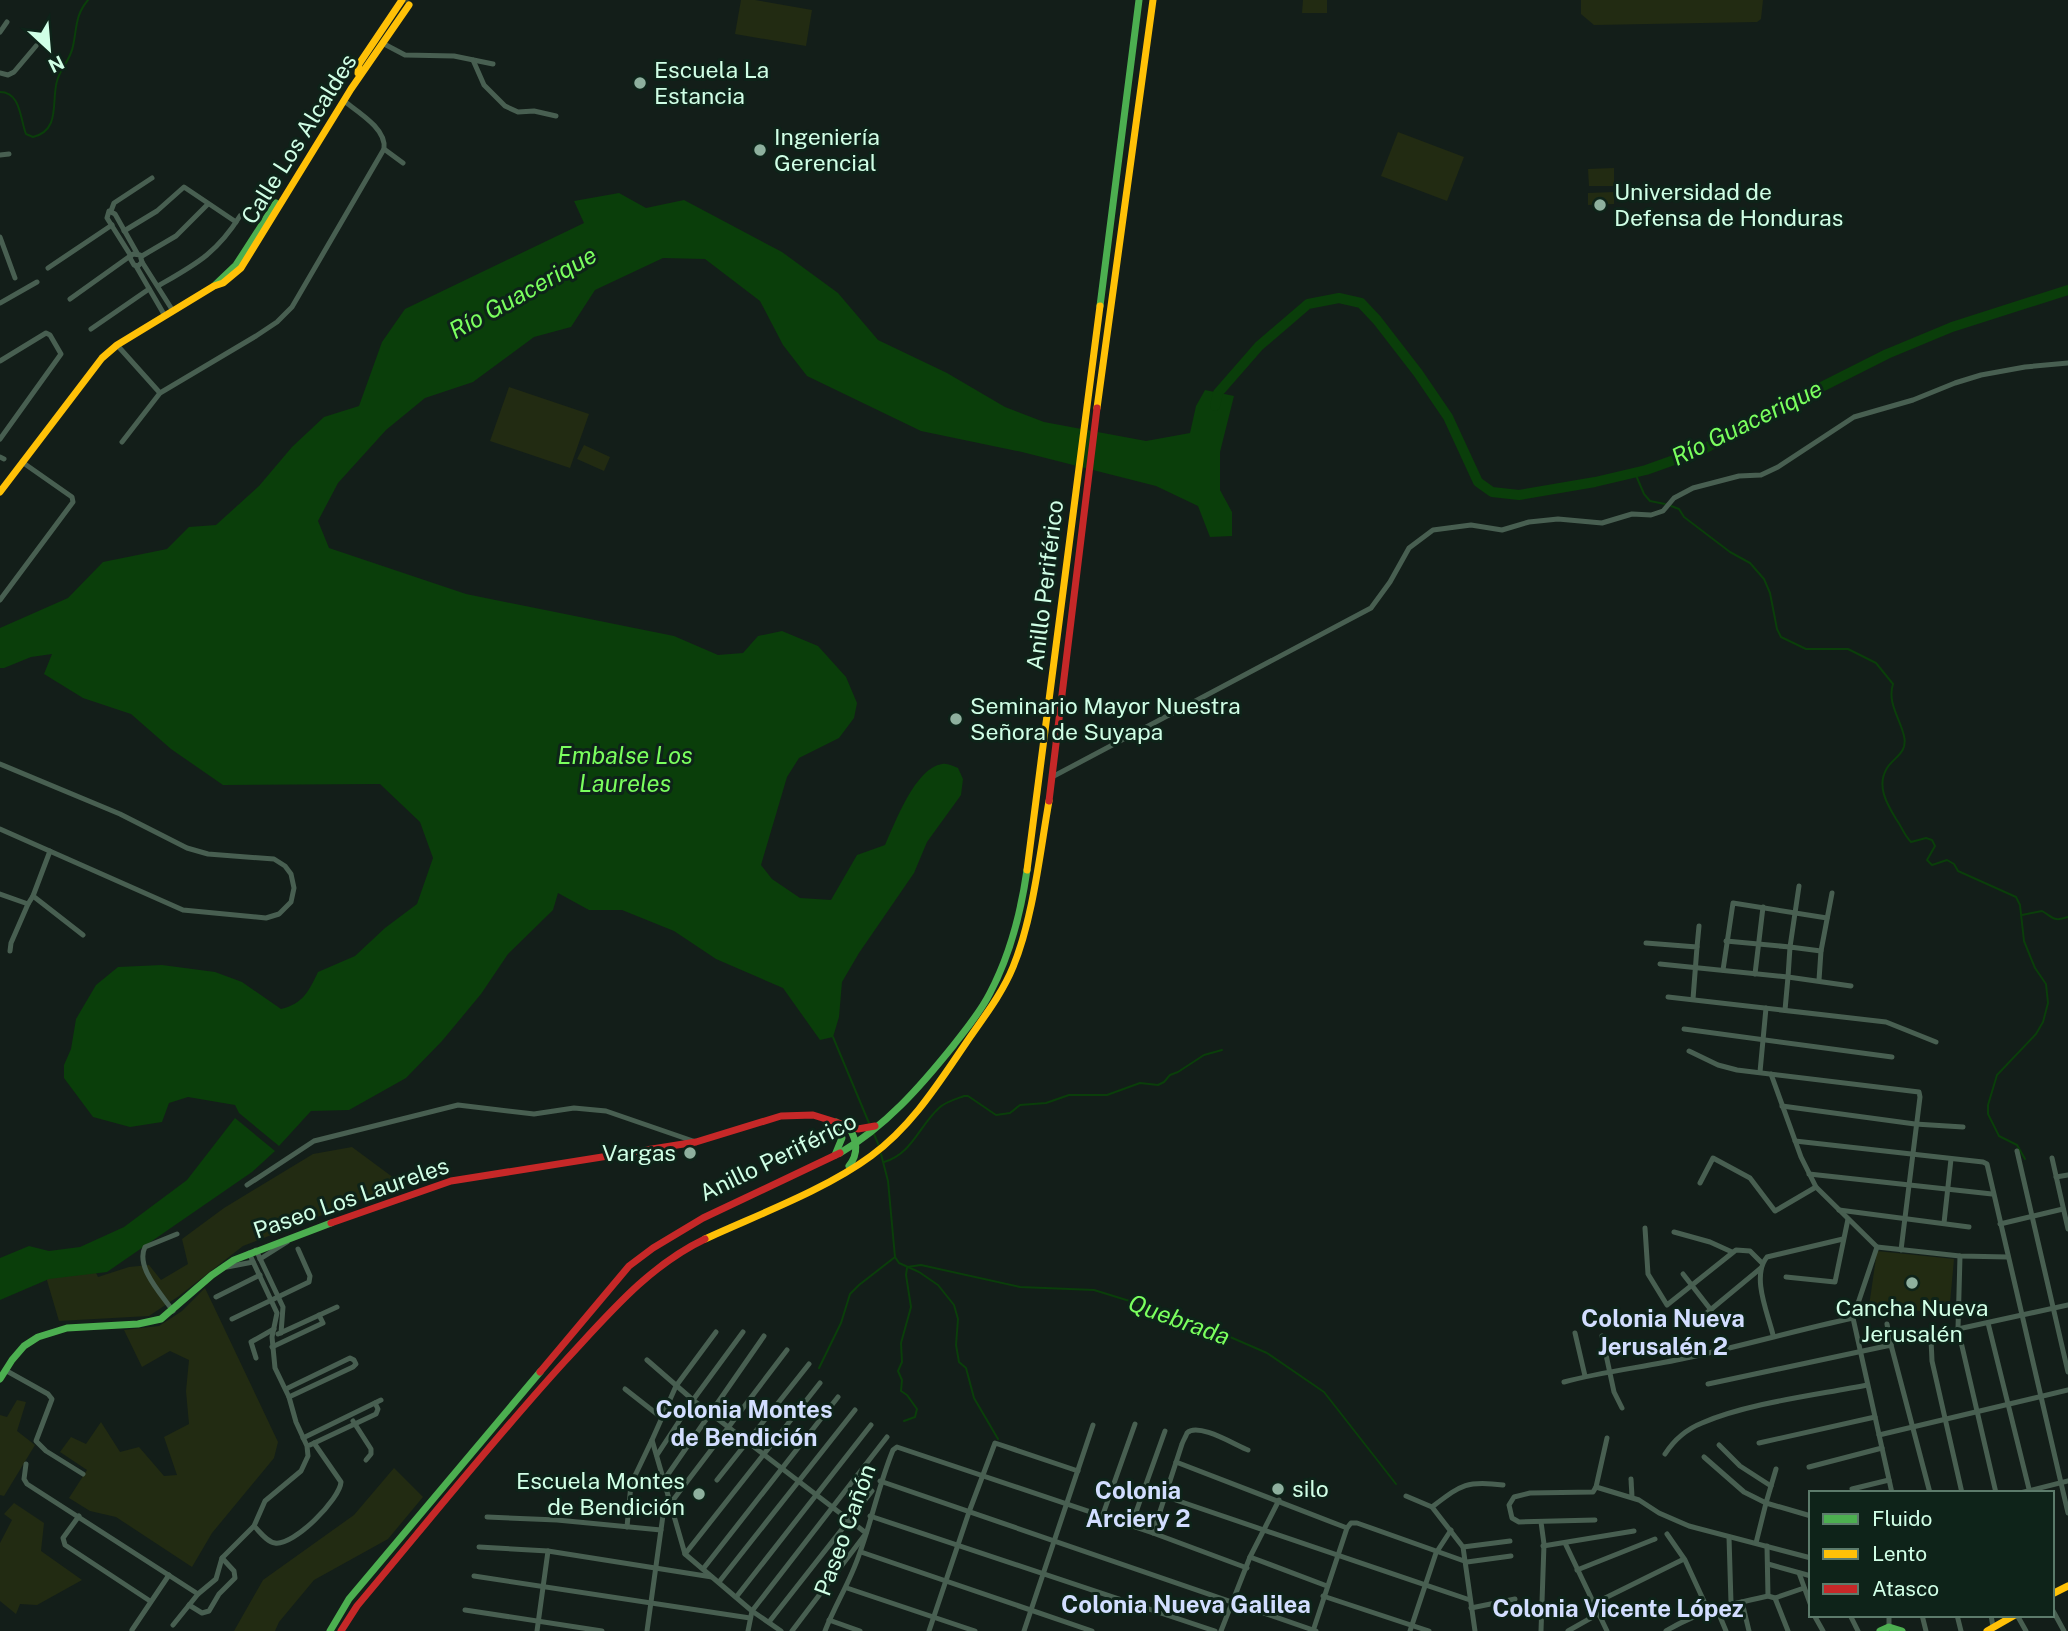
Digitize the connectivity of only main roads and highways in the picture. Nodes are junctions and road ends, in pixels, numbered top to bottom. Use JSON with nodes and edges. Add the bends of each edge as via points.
{"nodes":[{"id":1,"x":1139,"y":0,"type":"edge"},
{"id":2,"x":1153,"y":0,"type":"edge"},
{"id":3,"x":408,"y":2,"type":"edge"},
{"id":4,"x":351,"y":89,"type":"junction"},
{"id":5,"x":214,"y":286,"type":"junction"},
{"id":6,"x":1,"y":490,"type":"edge"},
{"id":7,"x":835,"y":1121,"type":"junction"},
{"id":8,"x":886,"y":1122,"type":"junction"},
{"id":9,"x":849,"y":1127,"type":"junction"},
{"id":10,"x":856,"y":1143,"type":"junction"},
{"id":11,"x":834,"y":1156,"type":"junction"},
{"id":12,"x":842,"y":1175,"type":"junction"},
{"id":13,"x":722,"y":1207,"type":"junction"},
{"id":14,"x":726,"y":1228,"type":"junction"},
{"id":15,"x":0,"y":1379,"type":"edge"},
{"id":16,"x":2012,"y":1617,"type":"edge"},
{"id":17,"x":1989,"y":1630,"type":"edge"},
{"id":18,"x":330,"y":1631,"type":"edge"},
{"id":19,"x":341,"y":1631,"type":"edge"},
{"id":20,"x":1880,"y":1631,"type":"edge"},
{"id":21,"x":1902,"y":1631,"type":"edge"}],
"edges":[{"from":1,"to":8,"type":"main road","name":"Anillo Periférico","via":[[1023,900],[1005,962],[974,1020],[914,1095]]},
{"from":2,"to":12,"type":"main road","name":"Anillo Periférico","via":[[1032,900],[1014,965],[999,995],[899,1133]]},
{"from":3,"to":4,"type":"main road","name":"Calle Los Alcaldes"},
{"from":3,"to":4,"type":"main road","via":[[386,45]]},
{"from":3,"to":5,"type":"main road","name":"Calle Los Alcaldes","via":[[359,64],[358,73],[241,258]]},
{"from":4,"to":5,"type":"main road","name":"Calle Los Alcaldes","via":[[246,261],[233,276]]},
{"from":5,"to":6,"type":"main road","name":"Calle Los Alcaldes","via":[[117,345],[89,372]]},
{"from":7,"to":9,"type":"main road","name":"Paseo Los Laureles"},
{"from":7,"to":11,"type":"main road","via":[[843,1135]]},
{"from":7,"to":15,"type":"main road","name":"Paseo Los Laureles","via":[[804,1114],[781,1115],[696,1142],[442,1183],[252,1252],[221,1268],[160,1319],[52,1331],[24,1345]]},
{"from":8,"to":9,"type":"main road","name":"Paseo Los Laureles","via":[[870,1128]]},
{"from":8,"to":10,"type":"main road","name":"Anillo Periférico"},
{"from":9,"to":10,"type":"main road"},
{"from":10,"to":11,"type":"main road","name":"Anillo Periférico"},
{"from":10,"to":12,"type":"main road","via":[[854,1161]]},
{"from":11,"to":13,"type":"main road","name":"Anillo Periférico"},
{"from":12,"to":14,"type":"main road","name":"Anillo Periférico"},
{"from":13,"to":14,"type":"main road","via":[[716,1223]]},
{"from":13,"to":18,"type":"main road","name":"Anillo Periférico","via":[[670,1234],[618,1277],[349,1600]]},
{"from":14,"to":19,"type":"main road","name":"Anillo Periférico","via":[[681,1253],[622,1299],[533,1396]]},
{"from":16,"to":17,"type":"main road"},
{"from":20,"to":21,"type":"main road","via":[[1889,1627]]}]}
